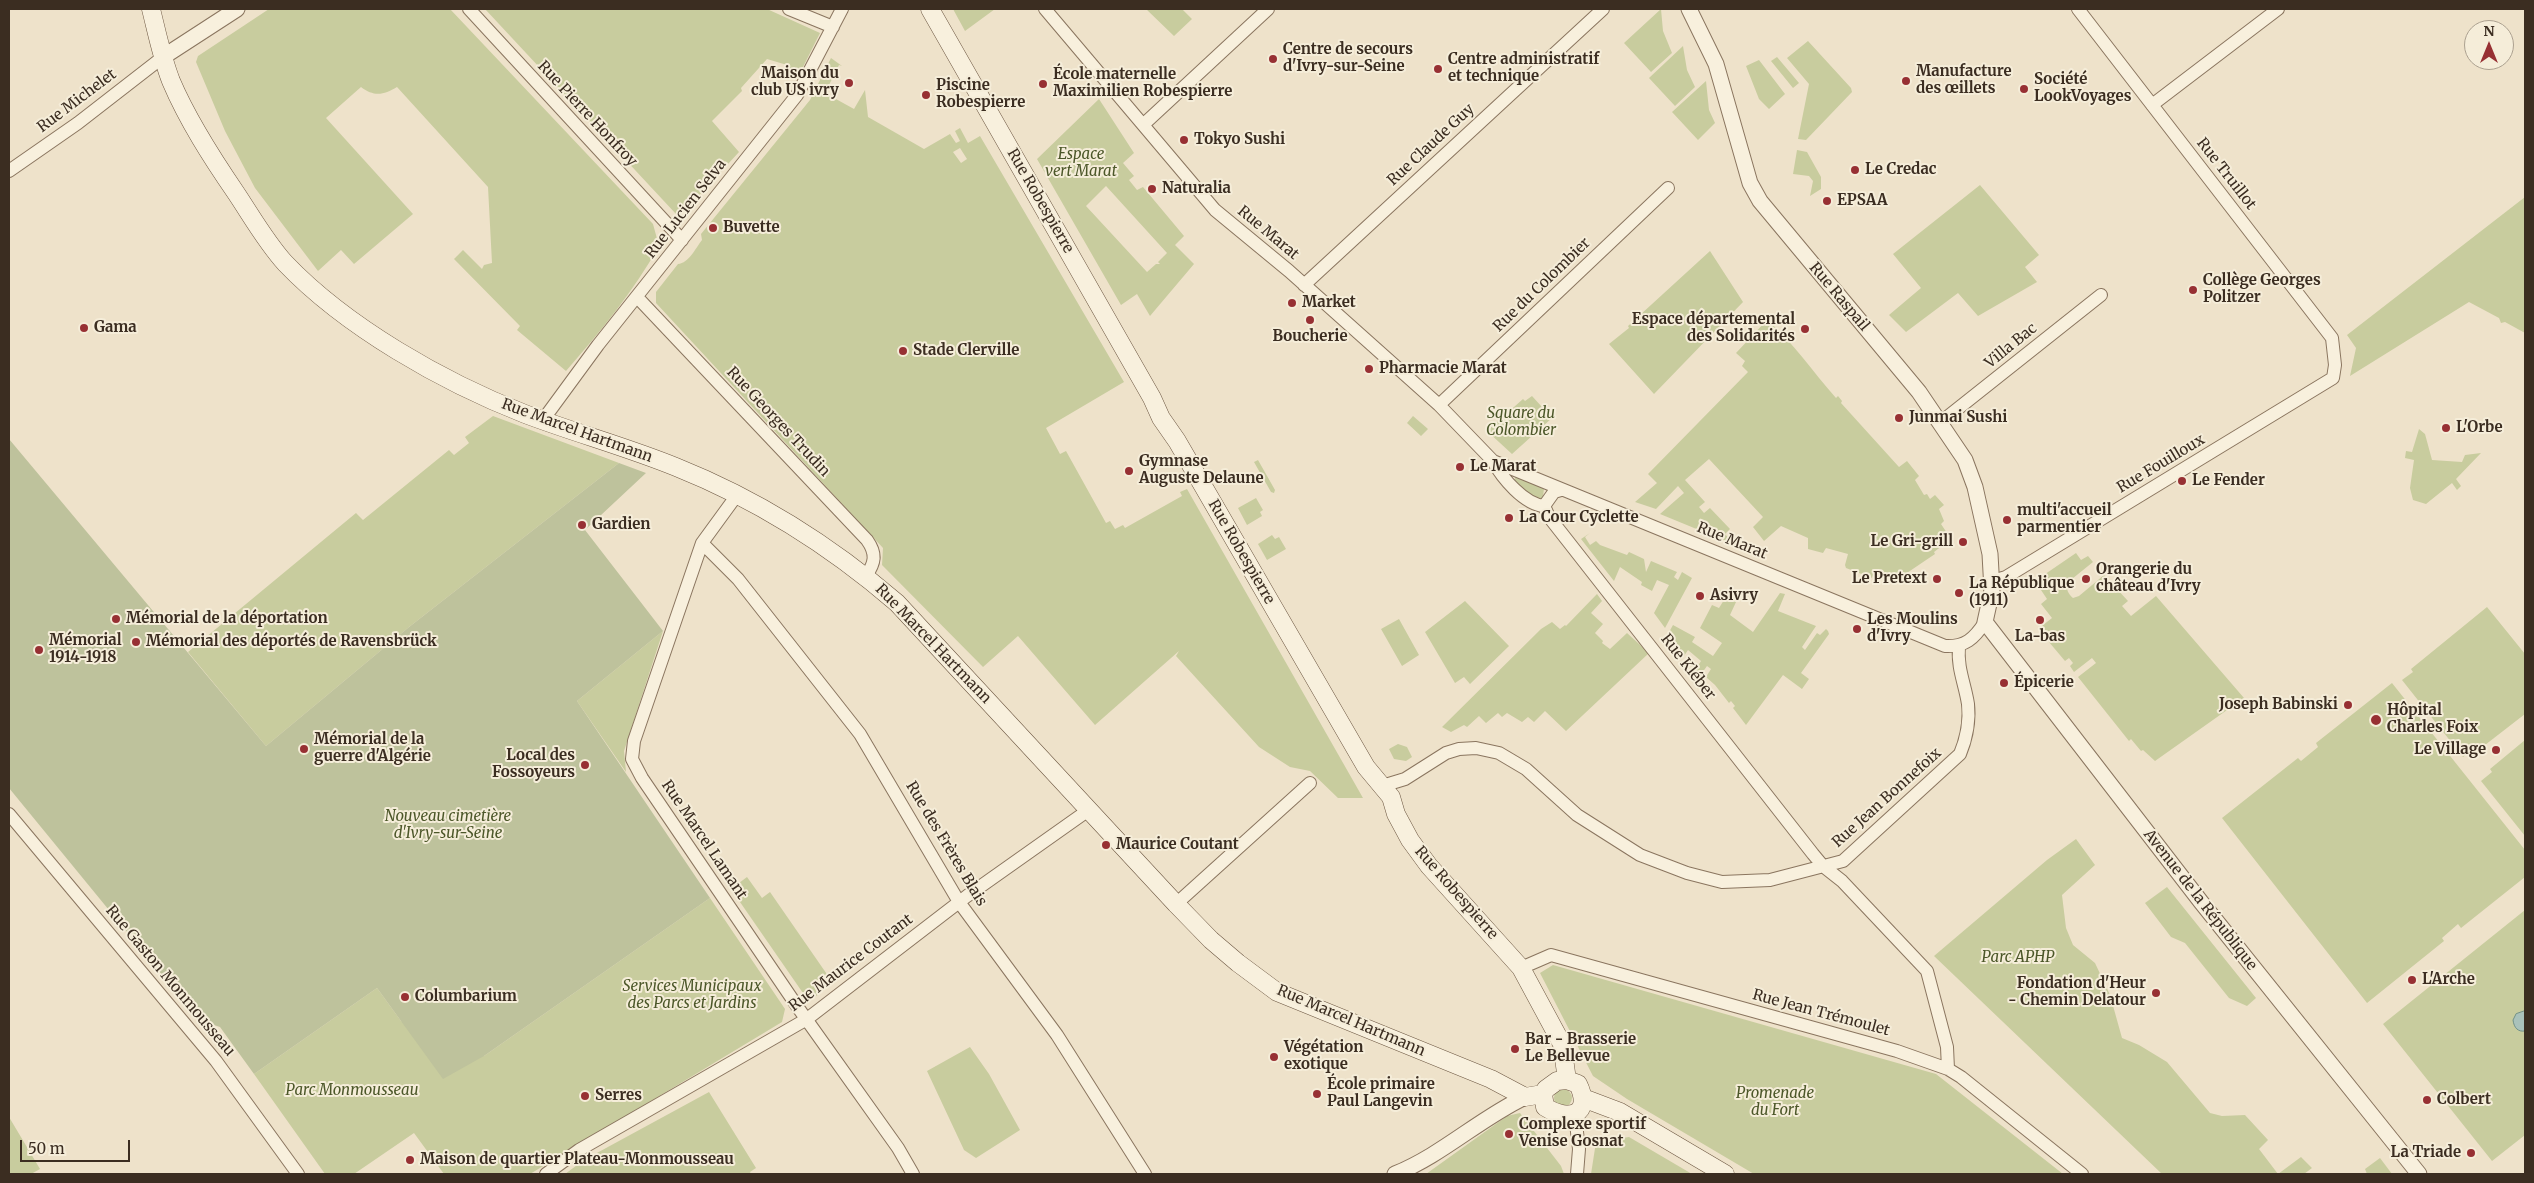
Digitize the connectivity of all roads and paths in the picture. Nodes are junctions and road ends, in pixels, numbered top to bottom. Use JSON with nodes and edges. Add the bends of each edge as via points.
{"nodes":[{"id":1,"x":151,"y":9,"type":"edge"},
{"id":2,"x":237,"y":9,"type":"edge"},
{"id":3,"x":469,"y":9,"type":"edge"},
{"id":4,"x":789,"y":9,"type":"edge"},
{"id":5,"x":842,"y":9,"type":"edge"},
{"id":6,"x":930,"y":9,"type":"edge"},
{"id":7,"x":1045,"y":9,"type":"edge"},
{"id":8,"x":1268,"y":9,"type":"edge"},
{"id":9,"x":1603,"y":9,"type":"edge"},
{"id":10,"x":1689,"y":9,"type":"edge"},
{"id":11,"x":2078,"y":9,"type":"edge"},
{"id":12,"x":2278,"y":9,"type":"edge"},
{"id":13,"x":833,"y":27,"type":"junction"},
{"id":14,"x":163,"y":57,"type":"junction"},
{"id":15,"x":2152,"y":106,"type":"junction"},
{"id":16,"x":1144,"y":124,"type":"junction"},
{"id":17,"x":9,"y":171,"type":"edge"},
{"id":18,"x":1668,"y":188,"type":"dead end"},
{"id":19,"x":682,"y":240,"type":"junction"},
{"id":20,"x":1304,"y":285,"type":"junction"},
{"id":21,"x":2101,"y":295,"type":"dead end"},
{"id":22,"x":637,"y":297,"type":"junction"},
{"id":23,"x":2335,"y":365,"type":"joint"},
{"id":24,"x":1439,"y":405,"type":"junction"},
{"id":25,"x":543,"y":420,"type":"junction"},
{"id":26,"x":1941,"y":422,"type":"junction"},
{"id":27,"x":1494,"y":461,"type":"junction"},
{"id":28,"x":1561,"y":490,"type":"junction"},
{"id":29,"x":736,"y":495,"type":"junction"},
{"id":30,"x":1544,"y":506,"type":"junction"},
{"id":31,"x":702,"y":543,"type":"junction"},
{"id":32,"x":866,"y":576,"type":"junction"},
{"id":33,"x":1992,"y":580,"type":"junction"},
{"id":34,"x":1985,"y":622,"type":"junction"},
{"id":35,"x":1959,"y":647,"type":"junction"},
{"id":36,"x":1310,"y":783,"type":"dead end"},
{"id":37,"x":1382,"y":786,"type":"junction"},
{"id":38,"x":1090,"y":808,"type":"junction"},
{"id":39,"x":9,"y":814,"type":"edge"},
{"id":40,"x":1824,"y":866,"type":"junction"},
{"id":41,"x":959,"y":902,"type":"junction"},
{"id":42,"x":1176,"y":904,"type":"junction"},
{"id":43,"x":1521,"y":968,"type":"junction"},
{"id":44,"x":807,"y":1019,"type":"junction"},
{"id":45,"x":1948,"y":1069,"type":"junction"},
{"id":46,"x":1566,"y":1080,"type":"junction"},
{"id":47,"x":1543,"y":1094,"type":"junction"},
{"id":48,"x":1525,"y":1097,"type":"junction"},
{"id":49,"x":1583,"y":1098,"type":"junction"},
{"id":50,"x":1575,"y":1115,"type":"junction"},
{"id":51,"x":298,"y":1174,"type":"edge"},
{"id":52,"x":546,"y":1174,"type":"edge"},
{"id":53,"x":913,"y":1174,"type":"edge"},
{"id":54,"x":1145,"y":1174,"type":"edge"},
{"id":55,"x":1395,"y":1174,"type":"edge"},
{"id":56,"x":1577,"y":1174,"type":"edge"},
{"id":57,"x":1724,"y":1174,"type":"edge"},
{"id":58,"x":2082,"y":1174,"type":"edge"},
{"id":59,"x":2419,"y":1174,"type":"edge"}],
"edges":[{"from":1,"to":14,"type":"main road","name":"Rue Marcel Hartmann"},
{"from":2,"to":14,"type":"street"},
{"from":3,"to":19,"type":"street","name":"Rue Pierre Honfroy"},
{"from":4,"to":13,"type":"street"},
{"from":5,"to":13,"type":"street","name":"Rue Lucien Selva"},
{"from":6,"to":37,"type":"main road","name":"Rue Robespierre","via":[[1161,418],[1366,767]]},
{"from":7,"to":16,"type":"street","name":"Rue Marat"},
{"from":8,"to":16,"type":"street"},
{"from":9,"to":20,"type":"street","name":"Rue Claude Guy"},
{"from":10,"to":26,"type":"street","name":"Rue Raspail","via":[[1716,64],[1750,181],[1760,201]]},
{"from":11,"to":15,"type":"street","name":"Rue Truillot"},
{"from":12,"to":15,"type":"street"},
{"from":13,"to":19,"type":"street","name":"Rue Lucien Selva","via":[[797,95]]},
{"from":14,"to":17,"type":"street","name":"Rue Michelet"},
{"from":14,"to":25,"type":"main road","name":"Rue Marcel Hartmann","via":[[204,145],[265,238],[300,278],[337,308],[438,373]]},
{"from":15,"to":23,"type":"street","name":"Rue Truillot","via":[[2332,338]]},
{"from":16,"to":20,"type":"street","name":"Rue Marat","via":[[1216,210]]},
{"from":18,"to":24,"type":"street","name":"Rue du Colombier"},
{"from":19,"to":22,"type":"street","name":"Rue Lucien Selva"},
{"from":20,"to":24,"type":"street","name":"Rue Marat"},
{"from":21,"to":26,"type":"street","name":"Villa Bac"},
{"from":22,"to":25,"type":"street","name":"Rue Lucien Selva"},
{"from":22,"to":32,"type":"street","name":"Rue Georges Trudin","via":[[867,540],[874,549],[874,564]]},
{"from":23,"to":33,"type":"street","name":"Rue Fouilloux","via":[[2332,378],[2006,577]]},
{"from":24,"to":27,"type":"street","name":"Rue Marat"},
{"from":25,"to":29,"type":"main road","name":"Rue Marcel Hartmann","via":[[676,466]]},
{"from":26,"to":33,"type":"street","name":"Rue Raspail","via":[[1972,475]]},
{"from":27,"to":28,"type":"street","name":"Rue Marat"},
{"from":27,"to":30,"type":"street","name":"Rue Marat","via":[[1498,470],[1529,502]]},
{"from":28,"to":30,"type":"street","via":[[1554,492]]},
{"from":28,"to":35,"type":"street","name":"Rue Marat","via":[[1877,616],[1934,643]]},
{"from":29,"to":31,"type":"street","name":"Rue Marcel Lamant"},
{"from":29,"to":32,"type":"main road","name":"Rue Marcel Hartmann","via":[[813,539]]},
{"from":30,"to":40,"type":"street","name":"Rue Kléber","via":[[1549,517]]},
{"from":31,"to":41,"type":"street","name":"Rue des Frères Blais","via":[[738,579],[860,734]]},
{"from":31,"to":44,"type":"street","name":"Rue Marcel Lamant","via":[[634,741],[632,759]]},
{"from":32,"to":38,"type":"main road","name":"Rue Marcel Hartmann","via":[[897,603]]},
{"from":33,"to":34,"type":"street","name":"Rue Raspail"},
{"from":34,"to":35,"type":"street","via":[[1973,639]]},
{"from":34,"to":59,"type":"street","name":"Avenue de la République","via":[[2201,902]]},
{"from":35,"to":40,"type":"street","name":"Rue Jean Bonnefoix","via":[[1958,665],[1968,704],[1968,734],[1960,754],[1843,861]]},
{"from":36,"to":42,"type":"street"},
{"from":37,"to":40,"type":"street","via":[[1405,779],[1446,753],[1476,748],[1499,753],[1526,769],[1577,815],[1640,855],[1687,874],[1722,882],[1770,880]]},
{"from":37,"to":43,"type":"main road","name":"Rue Robespierre","via":[[1391,797],[1410,840],[1424,859]]},
{"from":38,"to":41,"type":"street","name":"Rue Maurice Coutant"},
{"from":38,"to":42,"type":"main road","name":"Rue Marcel Hartmann"},
{"from":39,"to":51,"type":"street","name":"Rue Gaston Monmousseau","via":[[216,1061]]},
{"from":40,"to":45,"type":"street","name":"Rue Jean Bonnefoix","via":[[1927,971],[1947,1047]]},
{"from":41,"to":44,"type":"street","name":"Rue Maurice Coutant"},
{"from":41,"to":54,"type":"street","name":"Rue des Frères Blais","via":[[1057,1035]]},
{"from":42,"to":48,"type":"main road","name":"Rue Marcel Hartmann","via":[[1211,940],[1277,992],[1491,1079]]},
{"from":43,"to":45,"type":"street","name":"Rue Jean Trémoulet","via":[[1551,955],[1897,1051]]},
{"from":43,"to":46,"type":"main road","name":"Rue Robespierre","via":[[1562,1044]]},
{"from":44,"to":52,"type":"street","name":"Rue Maurice Coutant","via":[[578,1150]]},
{"from":44,"to":53,"type":"street","name":"Rue Marcel Lamant"},
{"from":45,"to":58,"type":"street","name":"Rue Jean Trémoulet"},
{"from":46,"to":47,"type":"main road","via":[[1550,1085]]},
{"from":46,"to":49,"type":"main road","via":[[1578,1084]]},
{"from":47,"to":48,"type":"main road"},
{"from":47,"to":50,"type":"main road","via":[[1545,1107],[1567,1116]]},
{"from":48,"to":55,"type":"street","via":[[1498,1110],[1420,1164]]},
{"from":49,"to":50,"type":"main road"},
{"from":49,"to":57,"type":"main road","via":[[1620,1112]]},
{"from":50,"to":56,"type":"street","via":[[1579,1150]]}]}
